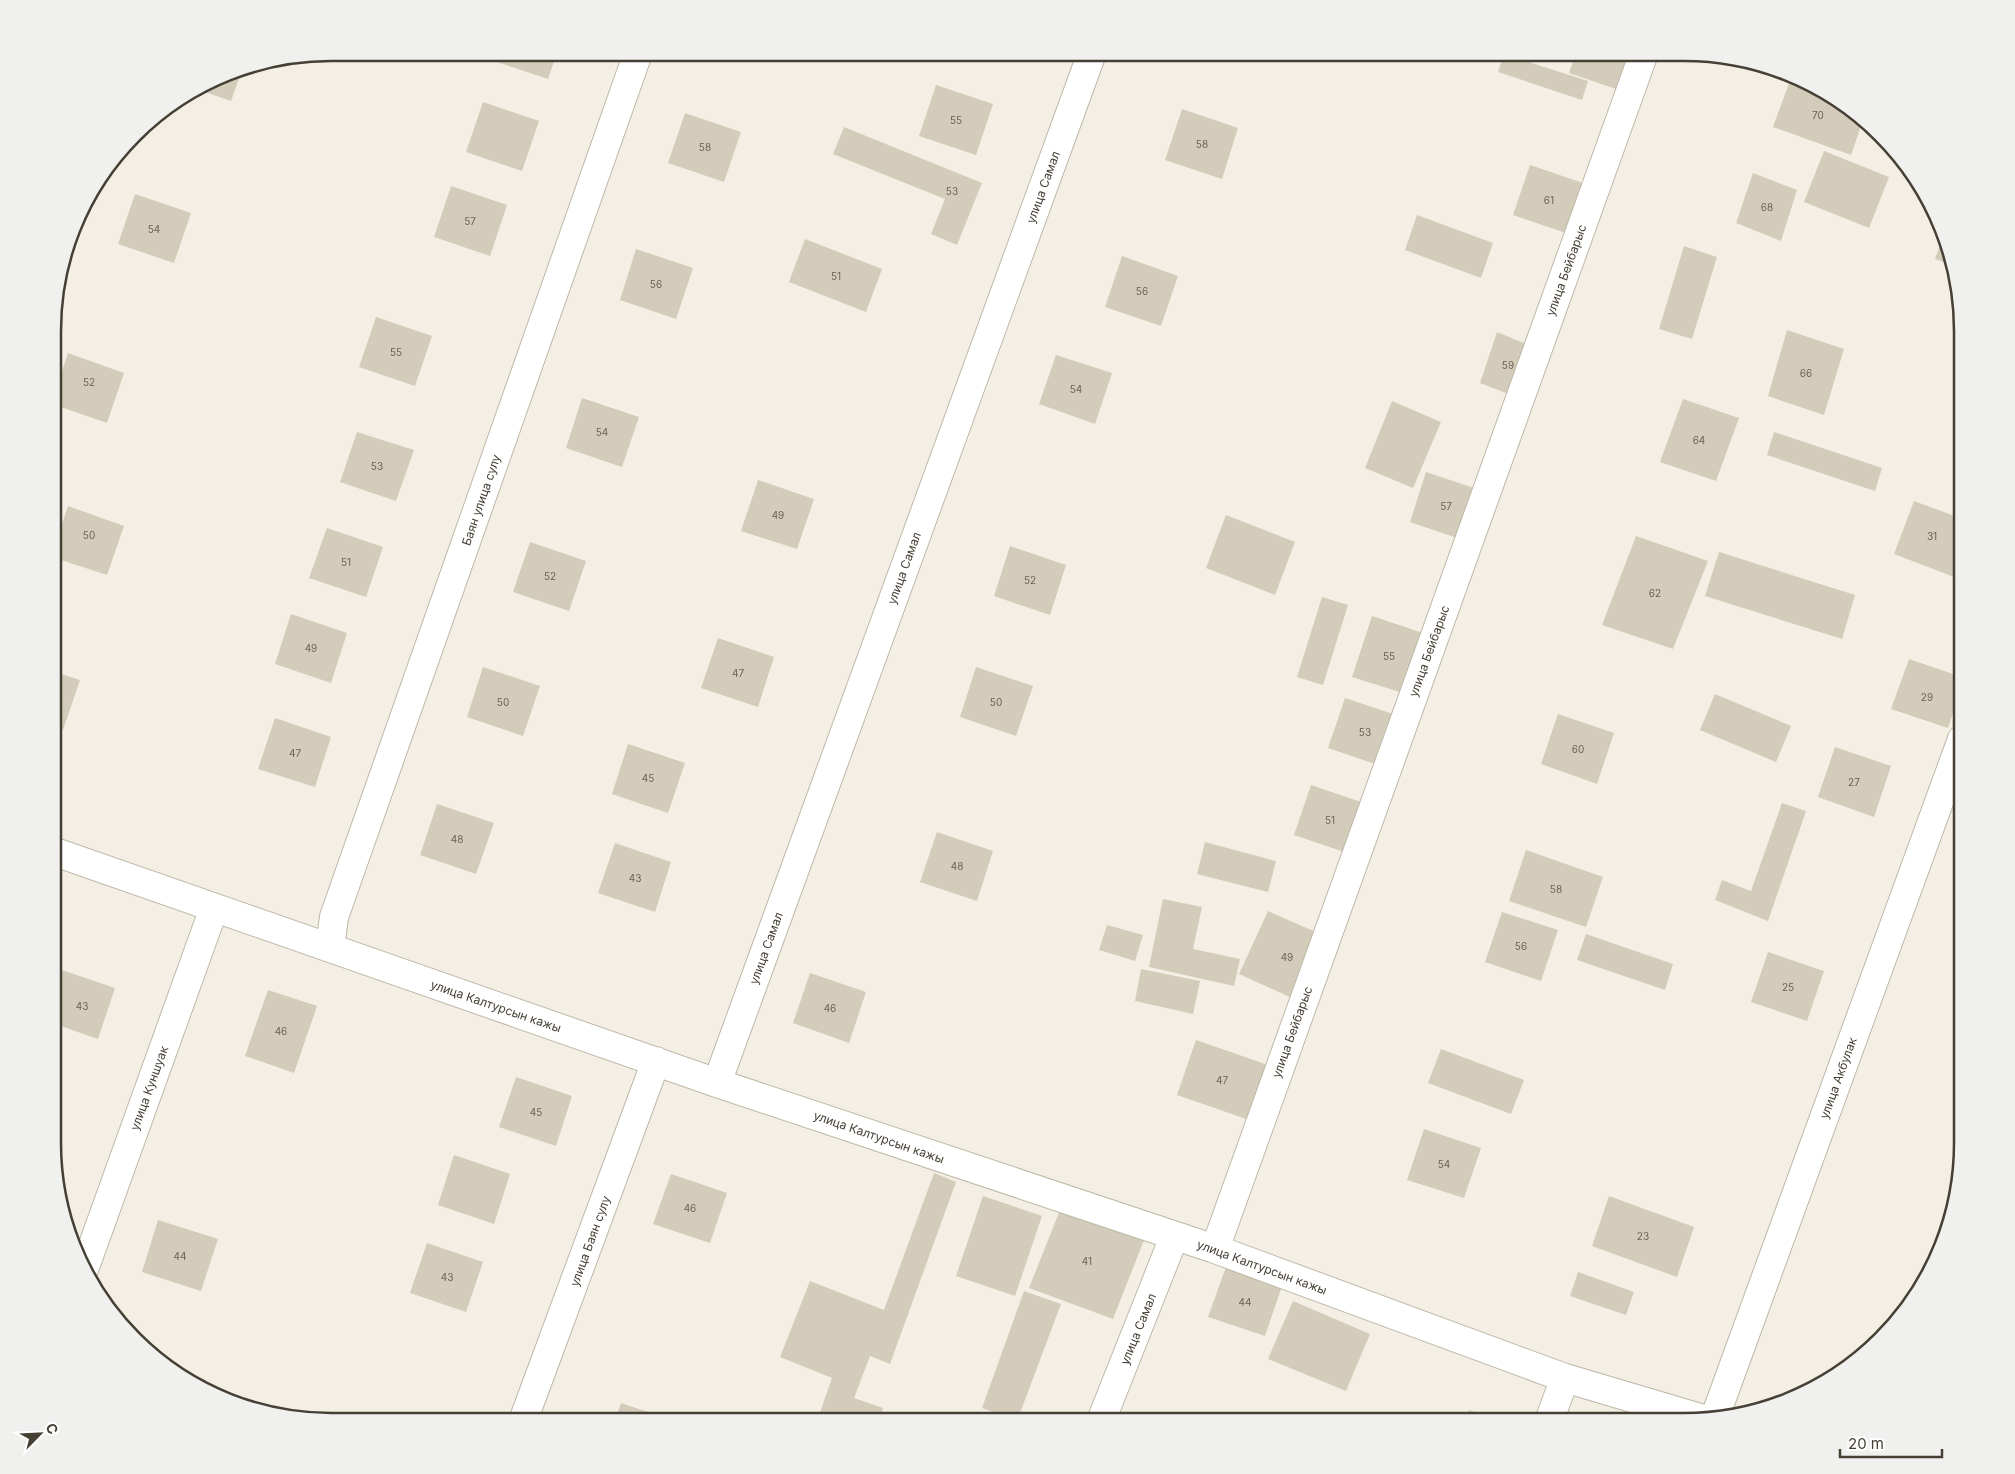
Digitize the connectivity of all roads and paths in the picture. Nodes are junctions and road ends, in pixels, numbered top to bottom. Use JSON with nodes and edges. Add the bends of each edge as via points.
{"nodes":[{"id":1,"x":635,"y":61,"type":"edge"},
{"id":2,"x":1089,"y":61,"type":"edge"},
{"id":3,"x":1641,"y":61,"type":"edge"},
{"id":4,"x":1954,"y":761,"type":"edge"},
{"id":5,"x":61,"y":854,"type":"edge"},
{"id":6,"x":214,"y":908,"type":"junction"},
{"id":7,"x":330,"y":948,"type":"junction"},
{"id":8,"x":656,"y":1061,"type":"junction"},
{"id":9,"x":717,"y":1083,"type":"junction"},
{"id":10,"x":1174,"y":1237,"type":"junction"},
{"id":11,"x":1214,"y":1249,"type":"junction"},
{"id":12,"x":88,"y":1259,"type":"edge"},
{"id":13,"x":1565,"y":1378,"type":"junction"},
{"id":14,"x":1717,"y":1410,"type":"edge"},
{"id":15,"x":526,"y":1413,"type":"edge"},
{"id":16,"x":1104,"y":1413,"type":"edge"},
{"id":17,"x":1552,"y":1413,"type":"edge"},
{"id":18,"x":1683,"y":1413,"type":"edge"}],
"edges":[{"from":1,"to":7,"type":"street","name":"Баян улица сулу","via":[[338,907]]},
{"from":2,"to":9,"type":"street","name":"улица Самал"},
{"from":3,"to":11,"type":"street","name":"улица Бейбарыс"},
{"from":4,"to":14,"type":"street","name":"улица Акбулак"},
{"from":5,"to":6,"type":"street","name":"улица Калтурсын кажы"},
{"from":6,"to":7,"type":"street","name":"улица Калтурсын кажы"},
{"from":6,"to":12,"type":"street","name":"улица Куншуак"},
{"from":7,"to":8,"type":"street","name":"улица Калтурсын кажы"},
{"from":8,"to":9,"type":"street","name":"улица Калтурсын кажы"},
{"from":8,"to":15,"type":"street","name":"улица Баян сулу"},
{"from":9,"to":10,"type":"street","name":"улица Калтурсын кажы"},
{"from":10,"to":11,"type":"street","name":"улица Калтурсын кажы"},
{"from":10,"to":16,"type":"street","name":"улица Самал"},
{"from":11,"to":13,"type":"street","name":"улица Калтурсын кажы"},
{"from":13,"to":17,"type":"street"},
{"from":13,"to":18,"type":"street","name":"улица Калтурсын кажы"}]}
